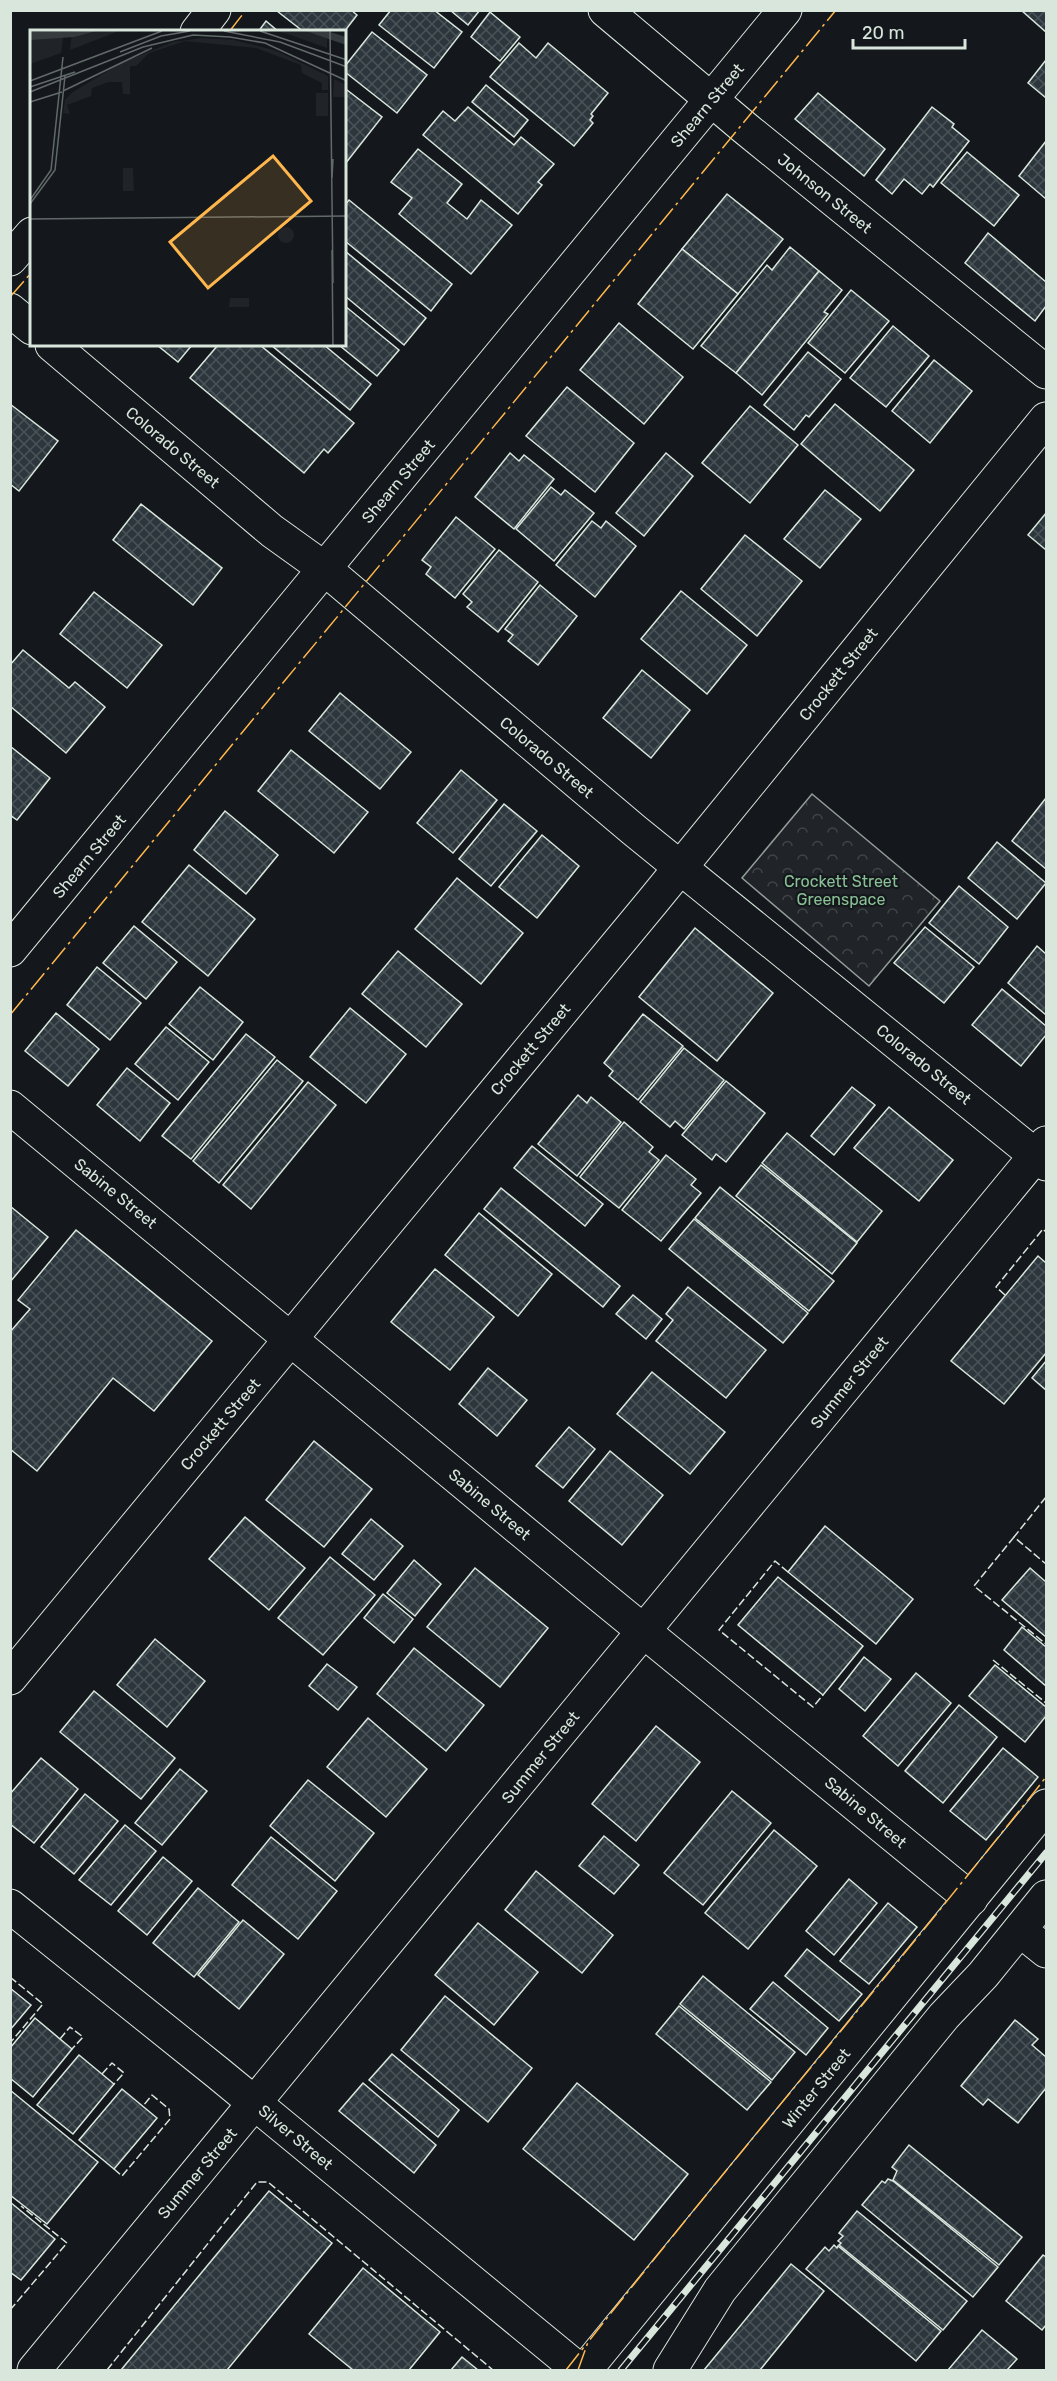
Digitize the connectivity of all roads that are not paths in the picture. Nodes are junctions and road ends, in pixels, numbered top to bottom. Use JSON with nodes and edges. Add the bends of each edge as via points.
{"nodes":[{"id":1,"x":214,"y":10,"type":"edge"},
{"id":2,"x":605,"y":10,"type":"edge"},
{"id":3,"x":785,"y":10,"type":"edge"},
{"id":4,"x":199,"y":30,"type":"edge"},
{"id":5,"x":711,"y":100,"type":"junction"},
{"id":6,"x":30,"y":236,"type":"edge"},
{"id":7,"x":10,"y":259,"type":"edge"},
{"id":8,"x":10,"y":310,"type":"edge"},
{"id":9,"x":30,"y":326,"type":"edge"},
{"id":10,"x":53,"y":346,"type":"edge"},
{"id":11,"x":1047,"y":372,"type":"edge"},
{"id":12,"x":1047,"y":419,"type":"edge"},
{"id":13,"x":325,"y":569,"type":"junction"},
{"id":14,"x":680,"y":867,"type":"junction"},
{"id":15,"x":10,"y":950,"type":"edge"},
{"id":16,"x":10,"y":1107,"type":"edge"},
{"id":17,"x":1043,"y":1154,"type":"edge"},
{"id":18,"x":291,"y":1338,"type":"junction"},
{"id":19,"x":645,"y":1630,"type":"junction"},
{"id":20,"x":10,"y":1678,"type":"edge"},
{"id":21,"x":1047,"y":1806,"type":"edge"},
{"id":22,"x":1047,"y":1897,"type":"edge"},
{"id":23,"x":971,"y":1899,"type":"junction"},
{"id":24,"x":10,"y":1906,"type":"edge"},
{"id":25,"x":1020,"y":1930,"type":"junction"},
{"id":26,"x":1047,"y":1951,"type":"edge"},
{"id":27,"x":255,"y":2103,"type":"junction"},
{"id":28,"x":34,"y":2370,"type":"edge"},
{"id":29,"x":579,"y":2370,"type":"edge"},
{"id":30,"x":585,"y":2370,"type":"edge"},
{"id":31,"x":670,"y":2370,"type":"edge"}],
"edges":[{"from":1,"to":4,"type":"street"},
{"from":2,"to":5,"type":"street","name":"Johnson Street"},
{"from":3,"to":5,"type":"street","name":"Shearn Street"},
{"from":5,"to":11,"type":"street","name":"Johnson Street"},
{"from":5,"to":13,"type":"street","name":"Shearn Street"},
{"from":6,"to":7,"type":"street"},
{"from":8,"to":9,"type":"street"},
{"from":10,"to":13,"type":"street","name":"Colorado Street","via":[[272,531]]},
{"from":12,"to":14,"type":"street","name":"Crockett Street"},
{"from":13,"to":14,"type":"street","name":"Colorado Street"},
{"from":13,"to":15,"type":"street","name":"Shearn Street"},
{"from":14,"to":17,"type":"street","name":"Colorado Street"},
{"from":14,"to":18,"type":"street","name":"Crockett Street"},
{"from":16,"to":18,"type":"street","name":"Sabine Street"},
{"from":17,"to":19,"type":"street","name":"Summer Street"},
{"from":18,"to":19,"type":"street","name":"Sabine Street"},
{"from":18,"to":20,"type":"street","name":"Crockett Street"},
{"from":19,"to":23,"type":"street","name":"Sabine Street"},
{"from":19,"to":27,"type":"street","name":"Summer Street"},
{"from":21,"to":23,"type":"street","name":"Winter Street"},
{"from":22,"to":25,"type":"street"},
{"from":23,"to":30,"type":"street","name":"Winter Street"},
{"from":24,"to":27,"type":"street","name":"Silver Street"},
{"from":25,"to":26,"type":"street"},
{"from":25,"to":31,"type":"street","via":[[944,2016],[720,2290]]},
{"from":27,"to":28,"type":"street","name":"Summer Street"},
{"from":27,"to":29,"type":"street","name":"Silver Street"}]}
